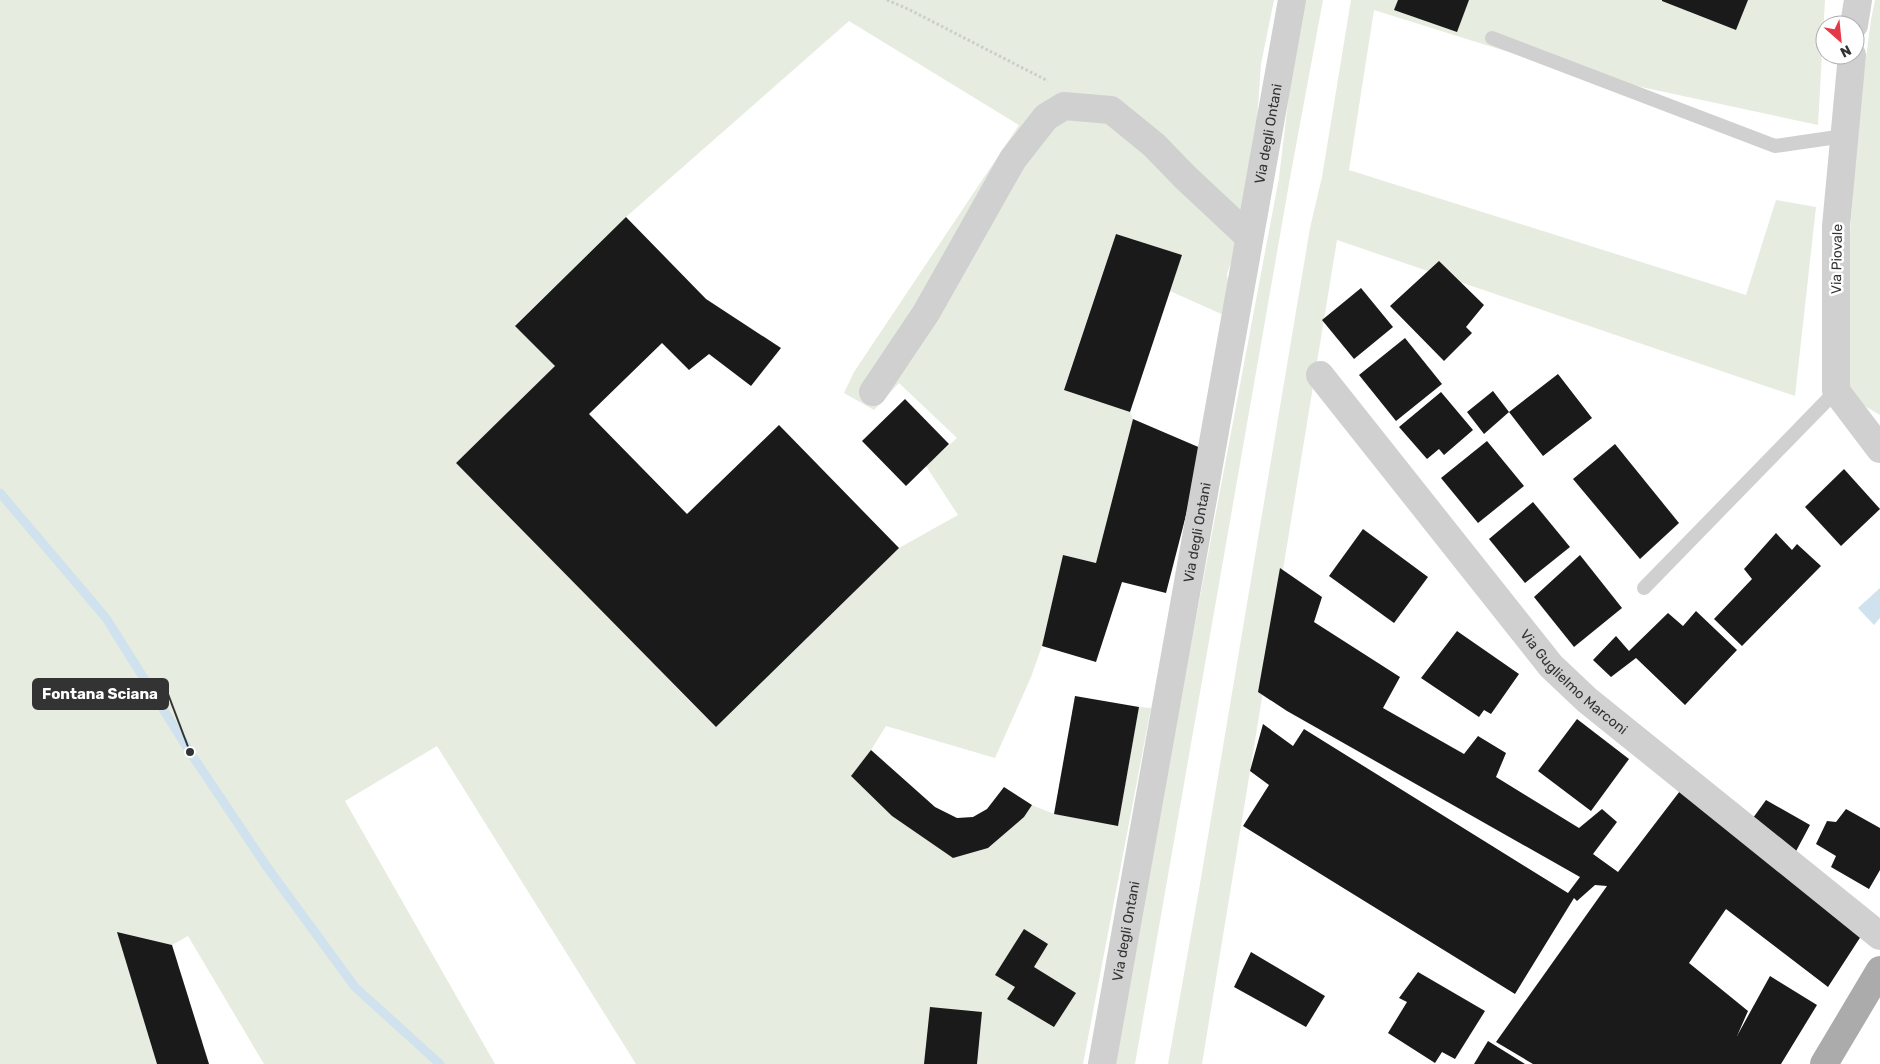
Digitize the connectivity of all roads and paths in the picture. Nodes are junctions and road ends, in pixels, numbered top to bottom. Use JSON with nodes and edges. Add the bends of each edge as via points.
{"nodes":[{"id":1,"x":887,"y":0,"type":"edge"},
{"id":2,"x":1292,"y":0,"type":"edge"},
{"id":3,"x":1858,"y":0,"type":"edge"},
{"id":4,"x":1856,"y":15,"type":"edge"},
{"id":5,"x":1492,"y":38,"type":"dead end"},
{"id":6,"x":1851,"y":65,"type":"edge"},
{"id":7,"x":1051,"y":83,"type":"dead end"},
{"id":8,"x":1844,"y":136,"type":"junction"},
{"id":9,"x":1249,"y":237,"type":"junction"},
{"id":10,"x":1320,"y":375,"type":"dead end"},
{"id":11,"x":873,"y":392,"type":"dead end"},
{"id":12,"x":1836,"y":392,"type":"junction"},
{"id":13,"x":1880,"y":449,"type":"edge"},
{"id":14,"x":1644,"y":588,"type":"dead end"},
{"id":15,"x":1880,"y":936,"type":"edge"},
{"id":16,"x":1880,"y":970,"type":"edge"},
{"id":17,"x":1102,"y":1064,"type":"edge"},
{"id":18,"x":1824,"y":1064,"type":"edge"}],
"edges":[{"from":1,"to":7,"type":"path"},
{"from":2,"to":9,"type":"street","name":"Via degli Ontani"},
{"from":3,"to":4,"type":"street"},
{"from":5,"to":8,"type":"lane","via":[[1775,146]]},
{"from":6,"to":8,"type":"street","name":"Via Piovale"},
{"from":8,"to":12,"type":"street","name":"Via Piovale","via":[[1836,226]]},
{"from":9,"to":11,"type":"street","via":[[1154,145],[1111,110],[1064,106],[1046,118],[1013,158],[926,314]]},
{"from":9,"to":17,"type":"street","name":"Via degli Ontani"},
{"from":10,"to":15,"type":"street","name":"Via Guglielmo Marconi","via":[[1551,666],[1587,700]]},
{"from":12,"to":13,"type":"street"},
{"from":12,"to":14,"type":"lane"},
{"from":16,"to":18,"type":"main road"}]}
